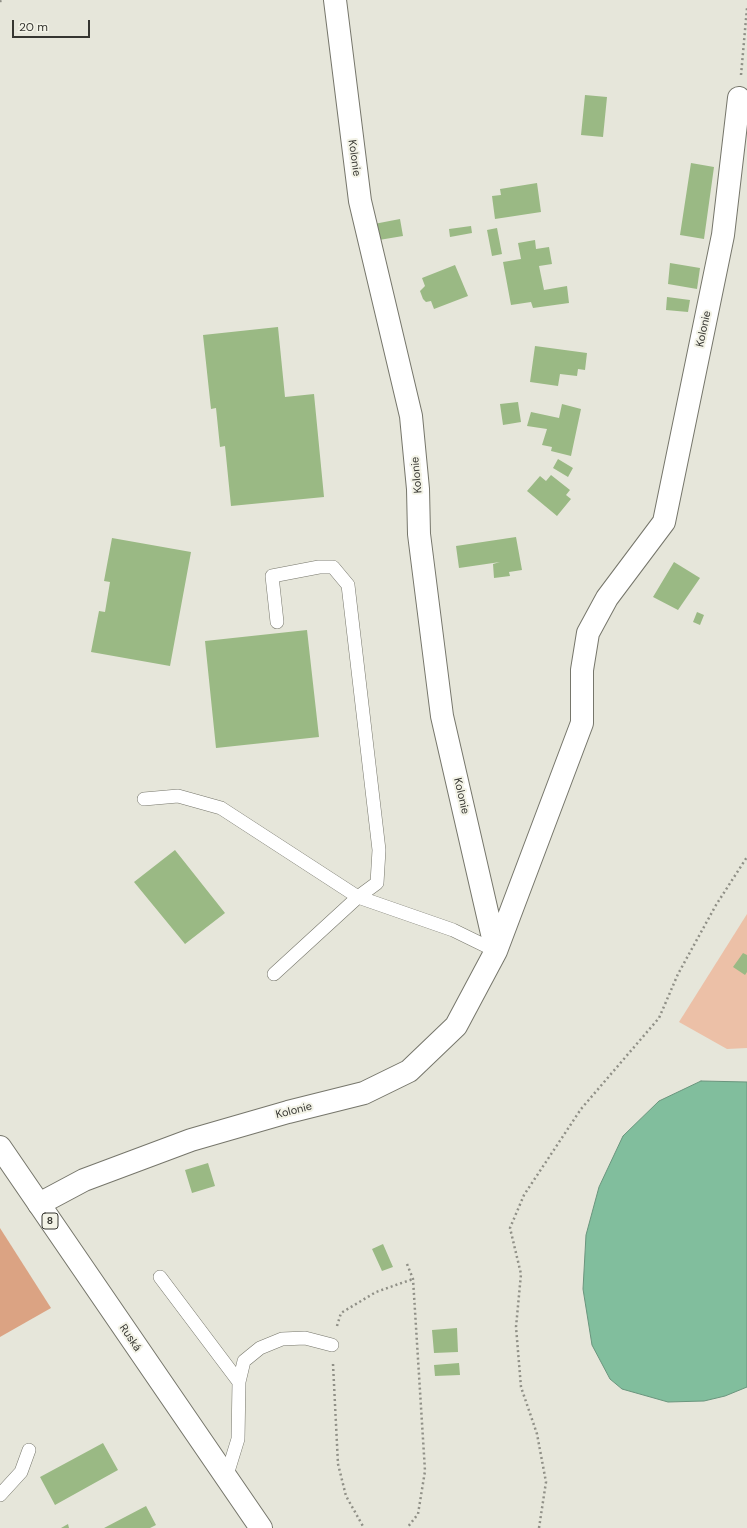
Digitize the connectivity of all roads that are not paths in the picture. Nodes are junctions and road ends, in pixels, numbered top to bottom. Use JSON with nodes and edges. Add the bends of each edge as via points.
{"nodes":[{"id":1,"x":335,"y":0,"type":"edge"},
{"id":2,"x":739,"y":98,"type":"road end"},
{"id":3,"x":277,"y":622,"type":"dead end"},
{"id":4,"x":144,"y":799,"type":"dead end"},
{"id":5,"x":358,"y":897,"type":"junction"},
{"id":6,"x":496,"y":951,"type":"junction"},
{"id":7,"x":274,"y":974,"type":"dead end"},
{"id":8,"x":0,"y":1147,"type":"edge"},
{"id":9,"x":39,"y":1204,"type":"junction"},
{"id":10,"x":160,"y":1277,"type":"dead end"},
{"id":11,"x":332,"y":1345,"type":"road end"},
{"id":12,"x":238,"y":1382,"type":"junction"},
{"id":13,"x":29,"y":1450,"type":"dead end"},
{"id":14,"x":226,"y":1478,"type":"junction"},
{"id":15,"x":0,"y":1495,"type":"edge"},
{"id":16,"x":261,"y":1528,"type":"edge"}],
"edges":[{"from":1,"to":6,"type":"street","name":"Kolonie","via":[[360,201],[411,416],[418,489],[419,534],[442,716]]},
{"from":2,"to":6,"type":"street","name":"Kolonie","via":[[723,235],[664,522],[608,598],[588,633],[582,670],[582,723]]},
{"from":3,"to":5,"type":"lane","via":[[272,576],[318,567],[333,568],[348,585],[379,850],[377,883]]},
{"from":4,"to":5,"type":"lane","via":[[178,796],[221,808]]},
{"from":5,"to":6,"type":"lane","via":[[453,930]]},
{"from":5,"to":7,"type":"lane"},
{"from":6,"to":9,"type":"street","name":"Kolonie","via":[[456,1026],[409,1071],[364,1093],[191,1140],[84,1180]]},
{"from":8,"to":9,"type":"street","name":"Ruská","number":"8"},
{"from":9,"to":14,"type":"street","name":"Ruská","number":"8"},
{"from":10,"to":12,"type":"lane"},
{"from":11,"to":12,"type":"lane","via":[[305,1338],[282,1339],[251,1354],[244,1361]]},
{"from":12,"to":14,"type":"lane","via":[[238,1439]]},
{"from":13,"to":15,"type":"lane","via":[[21,1472]]},
{"from":14,"to":16,"type":"street","name":"Ruská","number":"8"}]}
